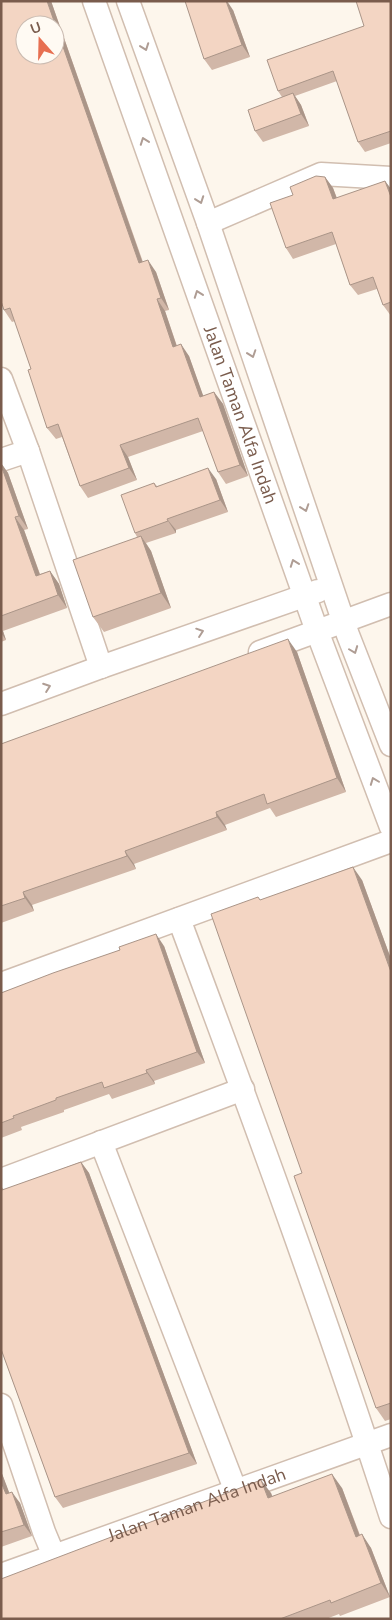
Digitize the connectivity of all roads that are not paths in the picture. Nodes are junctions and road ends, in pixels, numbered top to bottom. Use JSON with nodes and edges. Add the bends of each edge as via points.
{"nodes":[{"id":1,"x":94,"y":1,"type":"edge"},
{"id":2,"x":128,"y":1,"type":"edge"},
{"id":3,"x":391,"y":178,"type":"edge"},
{"id":4,"x":208,"y":223,"type":"junction"},
{"id":5,"x":1,"y":379,"type":"edge"},
{"id":6,"x":28,"y":451,"type":"junction"},
{"id":7,"x":1,"y":460,"type":"edge"},
{"id":8,"x":331,"y":586,"type":"junction"},
{"id":9,"x":305,"y":595,"type":"junction"},
{"id":10,"x":391,"y":604,"type":"edge"},
{"id":11,"x":343,"y":620,"type":"junction"},
{"id":12,"x":317,"y":631,"type":"junction"},
{"id":13,"x":243,"y":658,"type":"edge"},
{"id":14,"x":101,"y":667,"type":"junction"},
{"id":15,"x":1,"y":704,"type":"edge"},
{"id":16,"x":391,"y":745,"type":"edge"},
{"id":17,"x":391,"y":826,"type":"edge"},
{"id":18,"x":391,"y":841,"type":"edge"},
{"id":19,"x":179,"y":919,"type":"junction"},
{"id":20,"x":1,"y":984,"type":"edge"},
{"id":21,"x":243,"y":1089,"type":"junction"},
{"id":22,"x":101,"y":1142,"type":"junction"},
{"id":23,"x":1,"y":1180,"type":"edge"},
{"id":24,"x":1,"y":1406,"type":"edge"},
{"id":25,"x":391,"y":1435,"type":"edge"},
{"id":26,"x":367,"y":1442,"type":"junction"},
{"id":27,"x":235,"y":1490,"type":"junction"},
{"id":28,"x":391,"y":1517,"type":"edge"},
{"id":29,"x":54,"y":1556,"type":"junction"},
{"id":30,"x":1,"y":1575,"type":"edge"}],
"edges":[{"from":9,"to":1,"type":"street","name":"Jalan Taman Alfa Indah","one_way":true},
{"from":2,"to":4,"type":"street","name":"Jalan Taman Alfa Indah","one_way":true},
{"from":3,"to":4,"type":"street","via":[[321,174]]},
{"from":4,"to":8,"type":"street","name":"Jalan Taman Alfa Indah","one_way":true},
{"from":5,"to":6,"type":"street"},
{"from":6,"to":7,"type":"street"},
{"from":6,"to":14,"type":"street"},
{"from":8,"to":9,"type":"street"},
{"from":8,"to":11,"type":"street","name":"Jalan Taman Alfa Indah"},
{"from":9,"to":12,"type":"street","name":"Jalan Taman Alfa Indah"},
{"from":14,"to":9,"type":"street","one_way":true},
{"from":10,"to":11,"type":"street"},
{"from":11,"to":12,"type":"street"},
{"from":11,"to":16,"type":"street","name":"Jalan Taman Alfa Indah","one_way":true},
{"from":12,"to":13,"type":"street"},
{"from":17,"to":12,"type":"street","name":"Jalan Taman Alfa Indah","one_way":true},
{"from":15,"to":14,"type":"street","one_way":true},
{"from":18,"to":19,"type":"street"},
{"from":19,"to":20,"type":"street"},
{"from":19,"to":21,"type":"street"},
{"from":21,"to":22,"type":"street"},
{"from":21,"to":26,"type":"street"},
{"from":22,"to":23,"type":"street"},
{"from":22,"to":27,"type":"street"},
{"from":24,"to":29,"type":"street"},
{"from":25,"to":26,"type":"street","name":"Jalan Taman Alfa Indah"},
{"from":26,"to":27,"type":"street","name":"Jalan Taman Alfa Indah"},
{"from":26,"to":28,"type":"street"},
{"from":27,"to":29,"type":"street","name":"Jalan Taman Alfa Indah"},
{"from":29,"to":30,"type":"street","name":"Jalan Taman Alfa Indah"}]}
